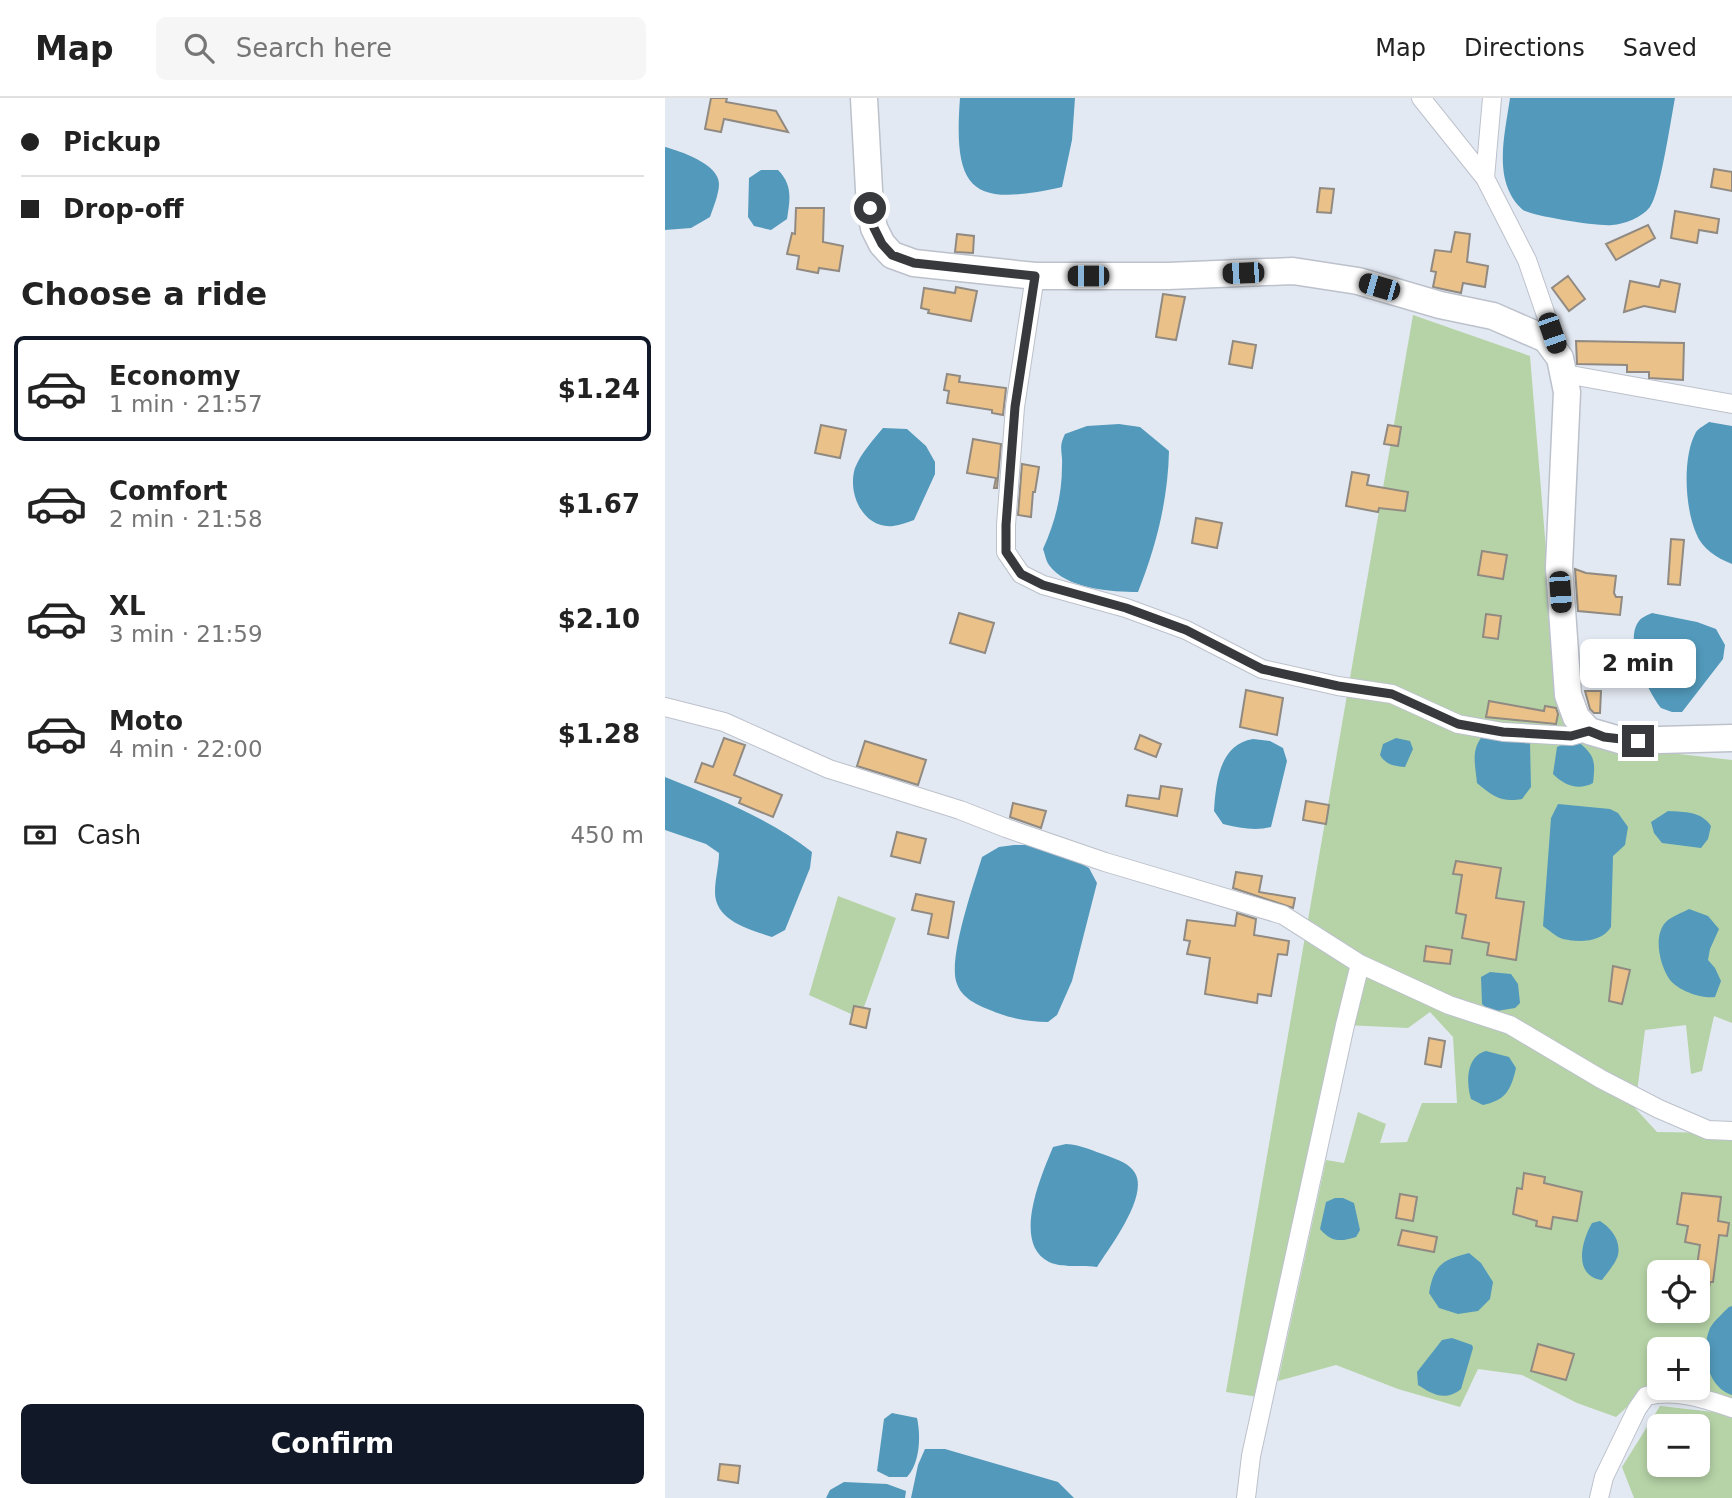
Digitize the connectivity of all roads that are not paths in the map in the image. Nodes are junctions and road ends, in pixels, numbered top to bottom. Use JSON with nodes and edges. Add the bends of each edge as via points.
{"nodes":[{"id":1,"x":865,"y":98,"type":"edge"},
{"id":2,"x":1421,"y":98,"type":"edge"},
{"id":3,"x":1492,"y":98,"type":"edge"},
{"id":4,"x":1486,"y":178,"type":"junction"},
{"id":5,"x":1035,"y":276,"type":"junction"},
{"id":6,"x":1563,"y":366,"type":"junction"},
{"id":7,"x":1732,"y":404,"type":"edge"},
{"id":8,"x":665,"y":708,"type":"edge"},
{"id":9,"x":1589,"y":731,"type":"junction"},
{"id":10,"x":1732,"y":737,"type":"edge"},
{"id":11,"x":1360,"y":964,"type":"junction"},
{"id":12,"x":1732,"y":1131,"type":"edge"},
{"id":13,"x":1732,"y":1408,"type":"edge"},
{"id":14,"x":1246,"y":1498,"type":"edge"},
{"id":15,"x":1599,"y":1498,"type":"edge"}],
"edges":[{"from":1,"to":5,"type":"street","via":[[870,208],[874,228],[892,255],[914,263]]},
{"from":2,"to":4,"type":"street"},
{"from":3,"to":4,"type":"street"},
{"from":4,"to":6,"type":"street","via":[[1527,260]]},
{"from":5,"to":6,"type":"street","via":[[1293,271],[1358,281],[1493,316],[1546,340]]},
{"from":5,"to":9,"type":"street","via":[[1015,407],[1006,525],[1006,552],[1021,574],[1186,630],[1262,669],[1392,694],[1458,724],[1571,736]]},
{"from":6,"to":7,"type":"street"},
{"from":6,"to":9,"type":"street","via":[[1567,392],[1559,567],[1569,695],[1576,717]]},
{"from":8,"to":11,"type":"street","via":[[724,722],[829,769],[1105,862],[1283,915]]},
{"from":9,"to":10,"type":"street","via":[[1623,741]]},
{"from":11,"to":12,"type":"street","via":[[1449,1005],[1510,1025],[1659,1109],[1708,1130]]},
{"from":11,"to":14,"type":"street","via":[[1251,1456]]},
{"from":13,"to":15,"type":"street","via":[[1666,1391],[1646,1396],[1604,1477]]}]}
